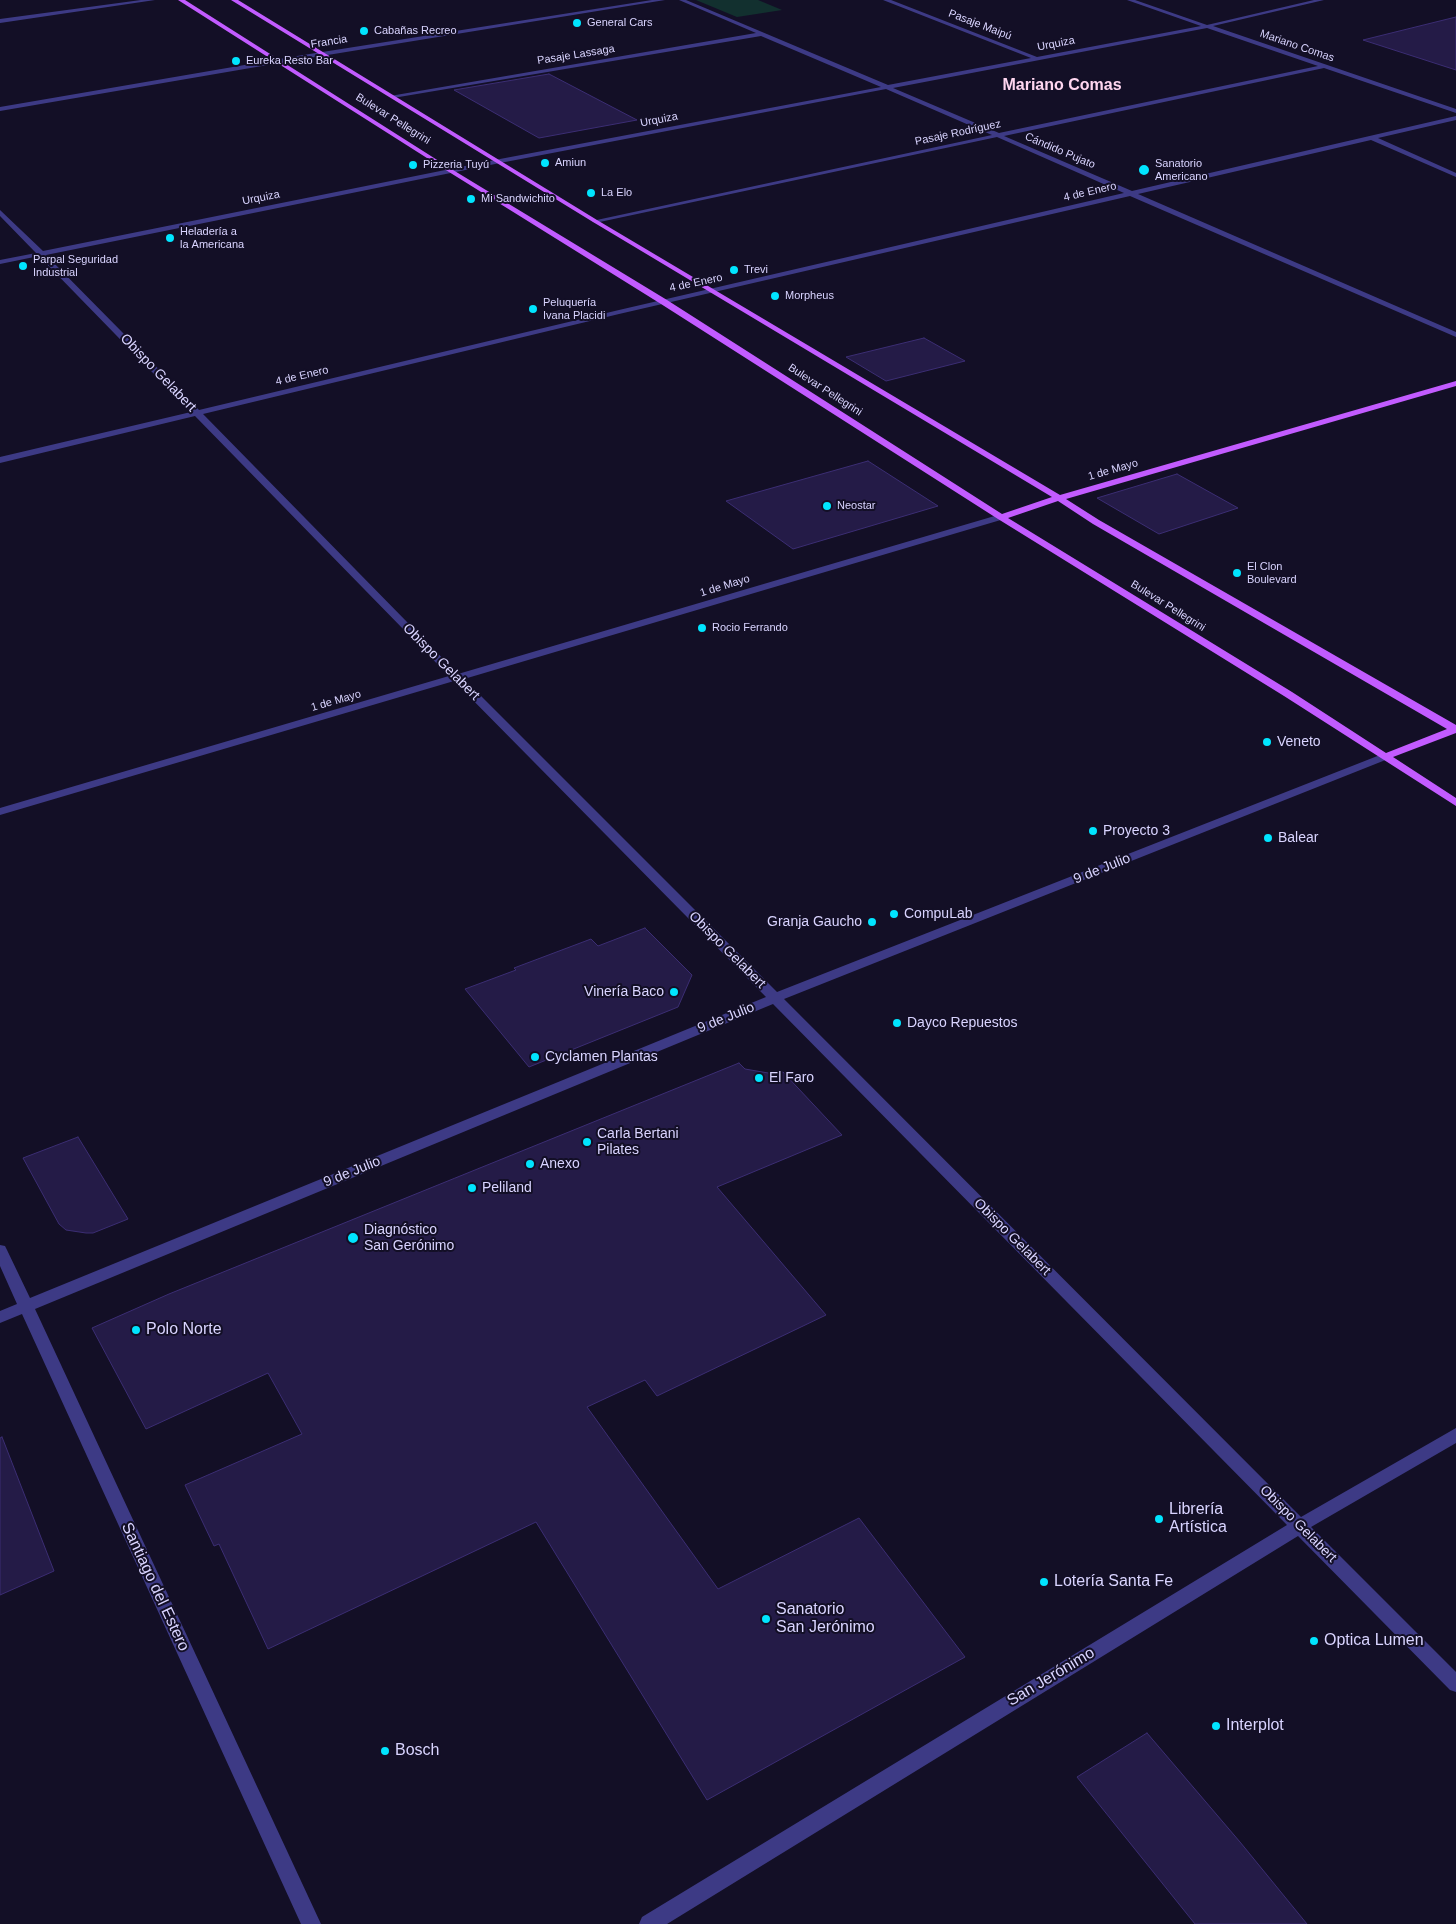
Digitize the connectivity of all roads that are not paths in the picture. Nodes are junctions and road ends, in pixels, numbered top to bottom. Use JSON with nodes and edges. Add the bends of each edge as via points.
{"nodes":[{"id":1,"x":152,"y":0,"type":"edge"},
{"id":2,"x":181,"y":0,"type":"edge"},
{"id":3,"x":234,"y":0,"type":"edge"},
{"id":4,"x":662,"y":0,"type":"edge"},
{"id":5,"x":682,"y":0,"type":"edge"},
{"id":6,"x":886,"y":0,"type":"edge"},
{"id":7,"x":1130,"y":0,"type":"edge"},
{"id":8,"x":1321,"y":0,"type":"edge"},
{"id":9,"x":0,"y":21,"type":"edge"},
{"id":10,"x":1208,"y":26,"type":"junction"},
{"id":11,"x":761,"y":34,"type":"junction"},
{"id":12,"x":321,"y":54,"type":"junction"},
{"id":13,"x":1038,"y":59,"type":"junction"},
{"id":14,"x":278,"y":61,"type":"junction"},
{"id":15,"x":1325,"y":66,"type":"junction"},
{"id":16,"x":889,"y":88,"type":"junction"},
{"id":17,"x":393,"y":96,"type":"junction"},
{"id":18,"x":0,"y":109,"type":"edge"},
{"id":19,"x":1456,"y":111,"type":"edge"},
{"id":20,"x":1456,"y":118,"type":"edge"},
{"id":21,"x":997,"y":135,"type":"junction"},
{"id":22,"x":1373,"y":138,"type":"junction"},
{"id":23,"x":500,"y":161,"type":"junction"},
{"id":24,"x":451,"y":171,"type":"junction"},
{"id":25,"x":1456,"y":175,"type":"edge"},
{"id":26,"x":1133,"y":194,"type":"junction"},
{"id":27,"x":0,"y":212,"type":"edge"},
{"id":28,"x":594,"y":221,"type":"junction"},
{"id":29,"x":42,"y":253,"type":"junction"},
{"id":30,"x":0,"y":262,"type":"edge"},
{"id":31,"x":713,"y":292,"type":"junction"},
{"id":32,"x":664,"y":302,"type":"junction"},
{"id":33,"x":1456,"y":335,"type":"edge"},
{"id":34,"x":1456,"y":383,"type":"edge"},
{"id":35,"x":196,"y":413,"type":"junction"},
{"id":36,"x":0,"y":460,"type":"edge"},
{"id":37,"x":1059,"y":498,"type":"junction"},
{"id":38,"x":1001,"y":517,"type":"junction"},
{"id":39,"x":457,"y":678,"type":"junction"},
{"id":40,"x":1456,"y":729,"type":"edge"},
{"id":41,"x":1384,"y":757,"type":"junction"},
{"id":42,"x":1456,"y":803,"type":"edge"},
{"id":43,"x":0,"y":812,"type":"edge"},
{"id":44,"x":775,"y":998,"type":"junction"},
{"id":45,"x":0,"y":1250,"type":"edge"},
{"id":46,"x":26,"y":1306,"type":"junction"},
{"id":47,"x":0,"y":1317,"type":"edge"},
{"id":48,"x":1456,"y":1434,"type":"edge"},
{"id":49,"x":1299,"y":1526,"type":"junction"},
{"id":50,"x":1456,"y":1684,"type":"edge"},
{"id":51,"x":310,"y":1924,"type":"edge"},
{"id":52,"x":649,"y":1924,"type":"edge"}],
"edges":[{"from":1,"to":9,"type":"street"},
{"from":2,"to":14,"type":"main road","name":"Bulevar Pellegrini"},
{"from":3,"to":12,"type":"main road","name":"Bulevar Pellegrini"},
{"from":4,"to":12,"type":"street","name":"Francia"},
{"from":5,"to":11,"type":"street","name":"Cándido Pujato"},
{"from":6,"to":13,"type":"street","name":"Pasaje Maipú"},
{"from":7,"to":10,"type":"street","name":"Mariano Comas"},
{"from":8,"to":10,"type":"street","name":"Urquiza"},
{"from":10,"to":13,"type":"street","name":"Urquiza"},
{"from":10,"to":15,"type":"street","name":"Mariano Comas"},
{"from":11,"to":16,"type":"street","name":"Cándido Pujato"},
{"from":11,"to":17,"type":"street","name":"Pasaje Lassaga"},
{"from":12,"to":14,"type":"street","name":"Francia"},
{"from":12,"to":17,"type":"main road","name":"Bulevar Pellegrini"},
{"from":13,"to":16,"type":"street","name":"Urquiza"},
{"from":14,"to":18,"type":"street","name":"Francia"},
{"from":14,"to":24,"type":"main road","name":"Bulevar Pellegrini"},
{"from":15,"to":19,"type":"street","name":"Mariano Comas"},
{"from":15,"to":21,"type":"street","name":"Pasaje Rodríguez"},
{"from":16,"to":21,"type":"street","name":"Cándido Pujato"},
{"from":16,"to":23,"type":"street","name":"Urquiza"},
{"from":17,"to":23,"type":"main road","name":"Bulevar Pellegrini"},
{"from":20,"to":22,"type":"street","name":"4 de Enero"},
{"from":21,"to":26,"type":"street","name":"Cándido Pujato"},
{"from":21,"to":28,"type":"street","name":"Pasaje Rodríguez"},
{"from":22,"to":25,"type":"street"},
{"from":22,"to":26,"type":"street","name":"4 de Enero"},
{"from":23,"to":24,"type":"street","name":"Urquiza"},
{"from":23,"to":28,"type":"main road","name":"Bulevar Pellegrini"},
{"from":24,"to":29,"type":"street","name":"Urquiza"},
{"from":24,"to":32,"type":"main road","name":"Bulevar Pellegrini"},
{"from":26,"to":31,"type":"street","name":"4 de Enero"},
{"from":26,"to":33,"type":"street","name":"Cándido Pujato"},
{"from":27,"to":29,"type":"street","name":"Obispo Gelabert"},
{"from":28,"to":31,"type":"main road","name":"Bulevar Pellegrini"},
{"from":29,"to":30,"type":"street","name":"Urquiza"},
{"from":29,"to":35,"type":"street","name":"Obispo Gelabert"},
{"from":31,"to":32,"type":"street","name":"4 de Enero"},
{"from":31,"to":37,"type":"main road","name":"Bulevar Pellegrini"},
{"from":32,"to":35,"type":"street","name":"4 de Enero"},
{"from":32,"to":38,"type":"main road","name":"Bulevar Pellegrini"},
{"from":34,"to":37,"type":"main road","name":"1 de Mayo"},
{"from":35,"to":36,"type":"street","name":"4 de Enero"},
{"from":35,"to":39,"type":"street","name":"Obispo Gelabert"},
{"from":37,"to":38,"type":"main road","name":"1 de Mayo"},
{"from":37,"to":40,"type":"main road","name":"Bulevar Pellegrini"},
{"from":38,"to":39,"type":"street","name":"1 de Mayo"},
{"from":38,"to":41,"type":"main road","name":"Bulevar Pellegrini"},
{"from":39,"to":43,"type":"street","name":"1 de Mayo"},
{"from":39,"to":44,"type":"street","name":"Obispo Gelabert"},
{"from":40,"to":41,"type":"main road","name":"9 de Julio"},
{"from":41,"to":42,"type":"main road","name":"Bulevar Pellegrini"},
{"from":41,"to":44,"type":"street","name":"9 de Julio"},
{"from":44,"to":46,"type":"street","name":"9 de Julio"},
{"from":44,"to":49,"type":"street","name":"Obispo Gelabert"},
{"from":45,"to":46,"type":"street","name":"Santiago del Estero"},
{"from":46,"to":47,"type":"street","name":"9 de Julio"},
{"from":46,"to":51,"type":"street","name":"Santiago del Estero"},
{"from":48,"to":49,"type":"street","name":"San Jerónimo"},
{"from":49,"to":50,"type":"street","name":"Obispo Gelabert"},
{"from":49,"to":52,"type":"street","name":"San Jerónimo"}]}
